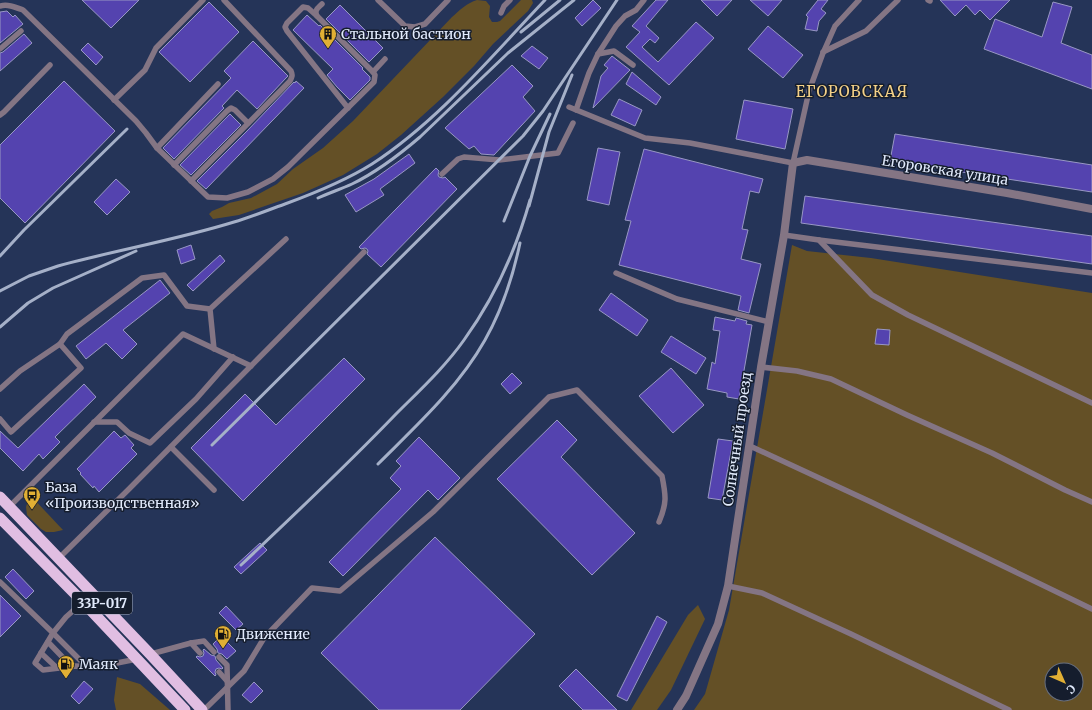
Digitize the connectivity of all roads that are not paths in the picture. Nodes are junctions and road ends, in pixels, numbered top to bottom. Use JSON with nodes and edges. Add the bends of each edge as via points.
{"nodes":[{"id":1,"x":203,"y":0,"type":"edge"},
{"id":2,"x":224,"y":0,"type":"edge"},
{"id":3,"x":378,"y":0,"type":"edge"},
{"id":4,"x":448,"y":0,"type":"edge"},
{"id":5,"x":510,"y":0,"type":"edge"},
{"id":6,"x":644,"y":0,"type":"edge"},
{"id":7,"x":859,"y":0,"type":"edge"},
{"id":8,"x":898,"y":0,"type":"edge"},
{"id":9,"x":322,"y":4,"type":"dead end"},
{"id":10,"x":0,"y":6,"type":"edge"},
{"id":11,"x":501,"y":13,"type":"dead end"},
{"id":12,"x":317,"y":16,"type":"junction"},
{"id":13,"x":21,"y":31,"type":"dead end"},
{"id":14,"x":0,"y":49,"type":"edge"},
{"id":15,"x":823,"y":53,"type":"junction"},
{"id":16,"x":598,"y":54,"type":"junction"},
{"id":17,"x":385,"y":60,"type":"dead end"},
{"id":18,"x":50,"y":65,"type":"dead end"},
{"id":19,"x":633,"y":65,"type":"dead end"},
{"id":20,"x":373,"y":72,"type":"junction"},
{"id":21,"x":218,"y":84,"type":"dead end"},
{"id":22,"x":114,"y":100,"type":"junction"},
{"id":23,"x":569,"y":107,"type":"dead end"},
{"id":24,"x":348,"y":108,"type":"junction"},
{"id":25,"x":576,"y":110,"type":"junction"},
{"id":26,"x":0,"y":114,"type":"edge"},
{"id":27,"x":248,"y":123,"type":"junction"},
{"id":28,"x":573,"y":123,"type":"dead end"},
{"id":29,"x":157,"y":148,"type":"junction"},
{"id":30,"x":793,"y":163,"type":"junction"},
{"id":31,"x":174,"y":164,"type":"junction"},
{"id":32,"x":442,"y":174,"type":"dead end"},
{"id":33,"x":191,"y":181,"type":"junction"},
{"id":34,"x":1092,"y":209,"type":"edge"},
{"id":35,"x":784,"y":235,"type":"junction"},
{"id":36,"x":286,"y":239,"type":"dead end"},
{"id":37,"x":819,"y":240,"type":"junction"},
{"id":38,"x":364,"y":252,"type":"dead end"},
{"id":39,"x":616,"y":273,"type":"dead end"},
{"id":40,"x":1092,"y":273,"type":"edge"},
{"id":41,"x":210,"y":309,"type":"junction"},
{"id":42,"x":769,"y":322,"type":"junction"},
{"id":43,"x":60,"y":344,"type":"junction"},
{"id":44,"x":214,"y":349,"type":"junction"},
{"id":45,"x":233,"y":357,"type":"junction"},
{"id":46,"x":251,"y":366,"type":"junction"},
{"id":47,"x":761,"y":367,"type":"junction"},
{"id":48,"x":0,"y":389,"type":"edge"},
{"id":49,"x":1092,"y":403,"type":"edge"},
{"id":50,"x":0,"y":419,"type":"edge"},
{"id":51,"x":94,"y":422,"type":"junction"},
{"id":52,"x":750,"y":446,"type":"junction"},
{"id":53,"x":171,"y":447,"type":"junction"},
{"id":54,"x":214,"y":490,"type":"dead end"},
{"id":55,"x":0,"y":498,"type":"edge"},
{"id":56,"x":1092,"y":502,"type":"edge"},
{"id":57,"x":9,"y":507,"type":"junction"},
{"id":58,"x":0,"y":518,"type":"edge"},
{"id":59,"x":659,"y":522,"type":"dead end"},
{"id":60,"x":59,"y":558,"type":"junction"},
{"id":61,"x":75,"y":575,"type":"junction"},
{"id":62,"x":0,"y":582,"type":"edge"},
{"id":63,"x":65,"y":585,"type":"junction"},
{"id":64,"x":728,"y":586,"type":"junction"},
{"id":65,"x":83,"y":602,"type":"junction"},
{"id":66,"x":1092,"y":610,"type":"edge"},
{"id":67,"x":53,"y":633,"type":"junction"},
{"id":68,"x":48,"y":642,"type":"junction"},
{"id":69,"x":191,"y":643,"type":"junction"},
{"id":70,"x":214,"y":652,"type":"dead end"},
{"id":71,"x":41,"y":653,"type":"junction"},
{"id":72,"x":200,"y":653,"type":"dead end"},
{"id":73,"x":150,"y":654,"type":"junction"},
{"id":74,"x":219,"y":657,"type":"dead end"},
{"id":75,"x":137,"y":659,"type":"junction"},
{"id":76,"x":72,"y":666,"type":"junction"},
{"id":77,"x":86,"y":666,"type":"junction"},
{"id":78,"x":57,"y":668,"type":"junction"},
{"id":79,"x":219,"y":672,"type":"dead end"},
{"id":80,"x":227,"y":684,"type":"junction"},
{"id":81,"x":185,"y":710,"type":"edge"},
{"id":82,"x":203,"y":710,"type":"edge"},
{"id":83,"x":228,"y":710,"type":"edge"},
{"id":84,"x":677,"y":710,"type":"edge"},
{"id":85,"x":1009,"y":710,"type":"edge"}],
"edges":[{"from":1,"to":22,"type":"lane","via":[[156,48],[145,70]]},
{"from":2,"to":27,"type":"lane","via":[[292,73],[290,81]]},
{"from":3,"to":4,"type":"lane","via":[[405,26],[415,27],[425,24]]},
{"from":5,"to":11,"type":"lane"},
{"from":6,"to":16,"type":"lane","via":[[616,26]]},
{"from":7,"to":15,"type":"lane","via":[[835,26]]},
{"from":8,"to":15,"type":"lane","via":[[866,30]]},
{"from":9,"to":12,"type":"lane","via":[[316,10]]},
{"from":10,"to":22,"type":"lane","via":[[12,6],[23,10]]},
{"from":12,"to":20,"type":"lane"},
{"from":12,"to":24,"type":"lane","via":[[303,7],[285,26]]},
{"from":13,"to":14,"type":"lane"},
{"from":15,"to":30,"type":"lane","via":[[809,92]]},
{"from":16,"to":19,"type":"lane","via":[[614,50]]},
{"from":16,"to":25,"type":"lane","via":[[588,73]]},
{"from":17,"to":20,"type":"lane"},
{"from":18,"to":26,"type":"lane"},
{"from":20,"to":24,"type":"lane","via":[[374,82]]},
{"from":21,"to":29,"type":"lane"},
{"from":22,"to":29,"type":"lane"},
{"from":23,"to":25,"type":"lane"},
{"from":24,"to":33,"type":"lane","via":[[288,167],[273,179],[248,192],[227,198],[208,197]]},
{"from":25,"to":30,"type":"lane","via":[[645,138],[690,143]]},
{"from":27,"to":31,"type":"lane","via":[[235,110],[227,110]]},
{"from":27,"to":33,"type":"lane"},
{"from":28,"to":32,"type":"lane","via":[[558,153],[499,160],[464,157],[458,159]]},
{"from":29,"to":31,"type":"lane"},
{"from":30,"to":34,"type":"street","name":"Егоровская улица","via":[[807,160]]},
{"from":30,"to":35,"type":"street","name":"Солнечный проезд"},
{"from":31,"to":33,"type":"lane"},
{"from":35,"to":37,"type":"lane"},
{"from":35,"to":42,"type":"street","name":"Солнечный проезд"},
{"from":36,"to":41,"type":"lane"},
{"from":37,"to":40,"type":"lane"},
{"from":37,"to":49,"type":"lane","via":[[872,295],[908,315]]},
{"from":38,"to":46,"type":"lane"},
{"from":39,"to":42,"type":"lane","via":[[677,299]]},
{"from":41,"to":43,"type":"lane","via":[[187,306],[164,275],[142,278],[67,334]]},
{"from":41,"to":44,"type":"lane"},
{"from":42,"to":47,"type":"street","name":"Солнечный проезд"},
{"from":43,"to":48,"type":"lane","via":[[20,371]]},
{"from":43,"to":50,"type":"lane","via":[[81,368],[11,432]]},
{"from":44,"to":45,"type":"lane"},
{"from":44,"to":51,"type":"lane","via":[[183,334]]},
{"from":45,"to":46,"type":"lane"},
{"from":45,"to":51,"type":"lane","via":[[196,399],[150,443],[129,434],[117,422]]},
{"from":46,"to":53,"type":"lane"},
{"from":47,"to":52,"type":"street","name":"Солнечный проезд"},
{"from":47,"to":56,"type":"lane","via":[[797,371],[831,380],[992,453]]},
{"from":51,"to":57,"type":"lane"},
{"from":52,"to":64,"type":"street","name":"Солнечный проезд"},
{"from":52,"to":66,"type":"lane"},
{"from":53,"to":54,"type":"lane"},
{"from":53,"to":60,"type":"lane"},
{"from":55,"to":57,"type":"highway","number":"33Р-017"},
{"from":57,"to":58,"type":"highway"},
{"from":57,"to":60,"type":"highway","number":"33Р-017"},
{"from":58,"to":63,"type":"highway","number":"33Р-017"},
{"from":59,"to":80,"type":"lane","via":[[666,495],[662,476],[577,390],[550,397],[433,512],[340,591],[312,588],[264,638],[244,671]]},
{"from":60,"to":61,"type":"highway","number":"33Р-017"},
{"from":61,"to":63,"type":"highway"},
{"from":61,"to":73,"type":"highway","number":"33Р-017"},
{"from":62,"to":67,"type":"lane"},
{"from":63,"to":65,"type":"highway","number":"33Р-017"},
{"from":64,"to":84,"type":"street","name":"Солнечный проезд","via":[[718,624],[686,696]]},
{"from":64,"to":85,"type":"lane","via":[[762,593]]},
{"from":65,"to":67,"type":"lane"},
{"from":65,"to":75,"type":"highway","number":"33Р-017"},
{"from":67,"to":68,"type":"lane"},
{"from":67,"to":77,"type":"lane"},
{"from":68,"to":71,"type":"lane"},
{"from":68,"to":76,"type":"lane"},
{"from":69,"to":70,"type":"lane","via":[[204,641]]},
{"from":69,"to":72,"type":"lane"},
{"from":69,"to":73,"type":"lane"},
{"from":71,"to":78,"type":"lane"},
{"from":71,"to":78,"type":"lane","via":[[36,663],[43,670]]},
{"from":73,"to":82,"type":"highway","number":"33Р-017"},
{"from":74,"to":80,"type":"lane","via":[[227,665]]},
{"from":75,"to":77,"type":"lane","via":[[97,667]]},
{"from":75,"to":81,"type":"highway","number":"33Р-017"},
{"from":76,"to":77,"type":"lane"},
{"from":76,"to":78,"type":"lane"},
{"from":79,"to":80,"type":"lane"},
{"from":80,"to":82,"type":"lane"},
{"from":80,"to":83,"type":"lane"}]}
